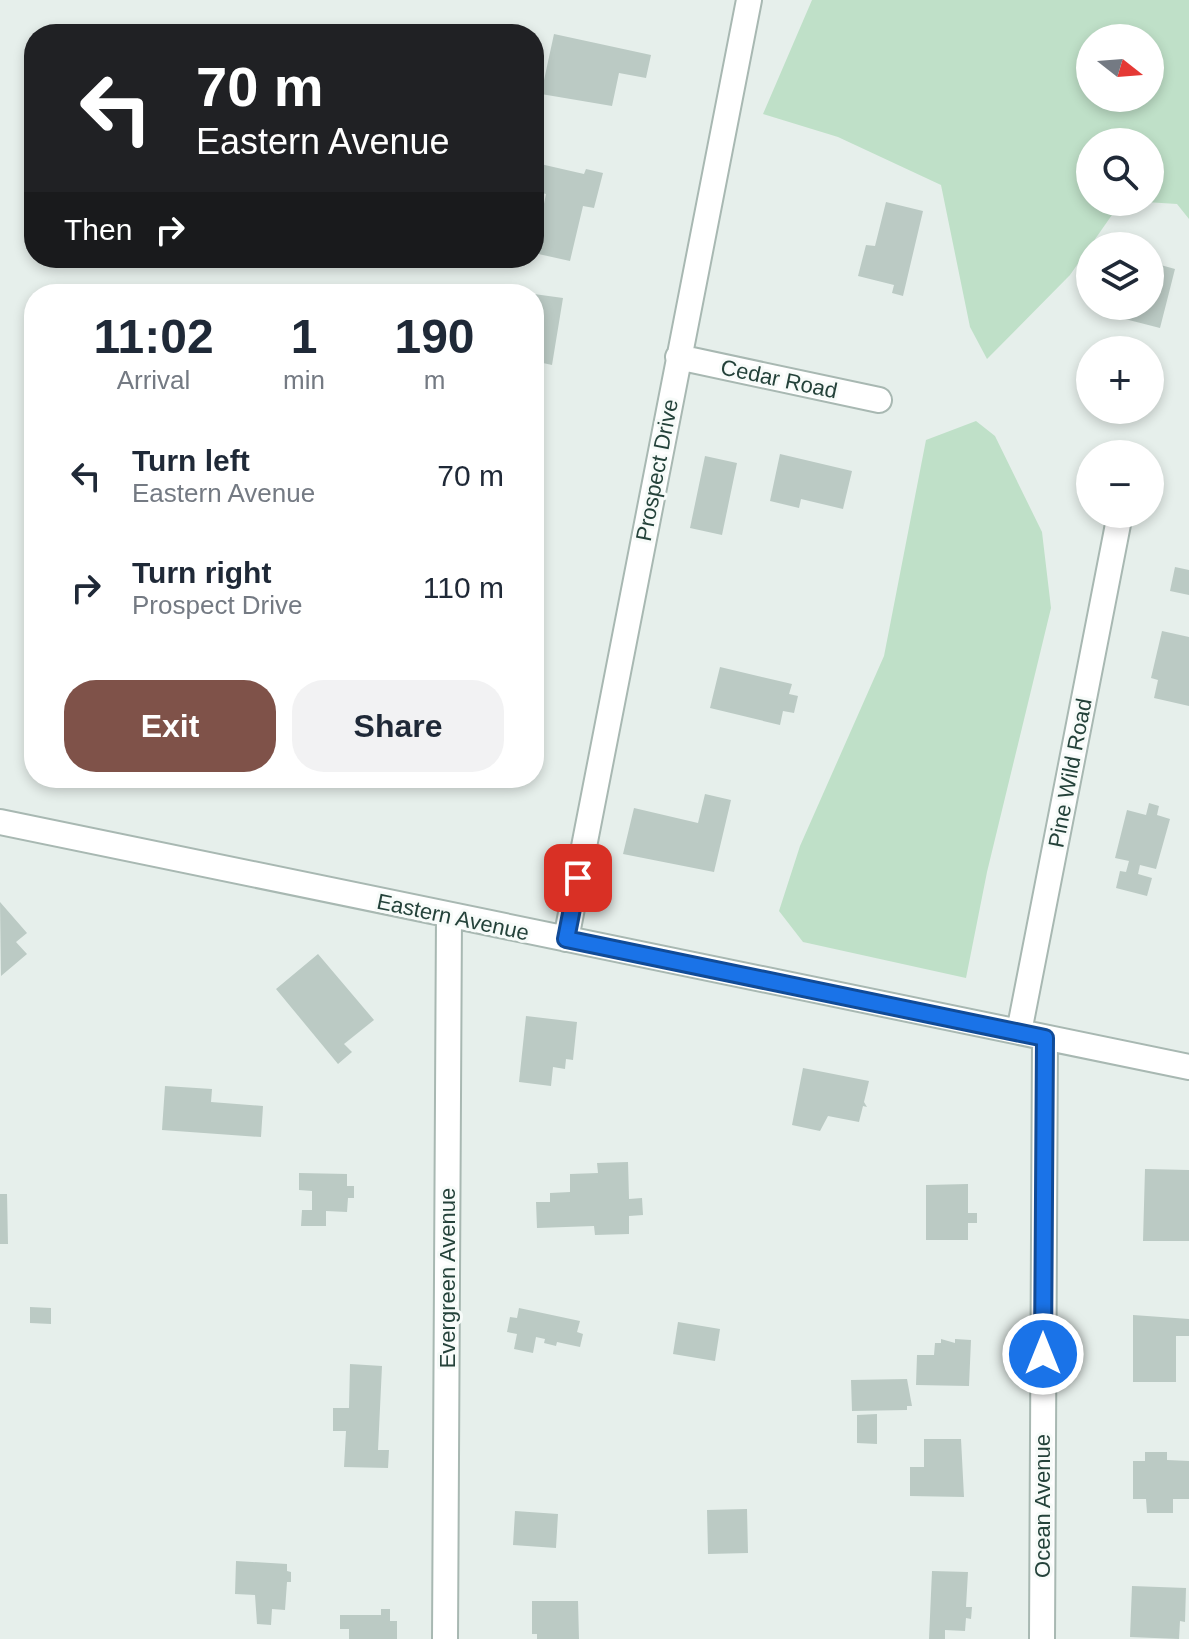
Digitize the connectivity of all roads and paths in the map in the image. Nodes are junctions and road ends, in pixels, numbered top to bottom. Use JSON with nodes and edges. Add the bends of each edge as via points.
{"nodes":[{"id":1,"x":749,"y":0,"type":"edge"},
{"id":2,"x":678,"y":357,"type":"junction"},
{"id":3,"x":879,"y":400,"type":"dead end"},
{"id":4,"x":1117,"y":528,"type":"edge"},
{"id":5,"x":0,"y":822,"type":"edge"},
{"id":6,"x":449,"y":916,"type":"junction"},
{"id":7,"x":566,"y":939,"type":"junction"},
{"id":8,"x":1019,"y":1032,"type":"junction"},
{"id":9,"x":1045,"y":1038,"type":"junction"},
{"id":10,"x":1189,"y":1067,"type":"edge"},
{"id":11,"x":445,"y":1639,"type":"edge"},
{"id":12,"x":1042,"y":1639,"type":"edge"}],
"edges":[{"from":1,"to":2,"type":"street","name":"Prospect Drive"},
{"from":2,"to":3,"type":"street","name":"Cedar Road"},
{"from":2,"to":7,"type":"street","name":"Prospect Drive"},
{"from":4,"to":8,"type":"street","name":"Pine Wild Road"},
{"from":5,"to":6,"type":"street","name":"Eastern Avenue"},
{"from":6,"to":7,"type":"street","name":"Eastern Avenue"},
{"from":6,"to":11,"type":"street","name":"Evergreen Avenue"},
{"from":7,"to":8,"type":"street","name":"Eastern Avenue"},
{"from":8,"to":9,"type":"street","name":"Eastern Avenue"},
{"from":9,"to":10,"type":"street","name":"Eastern Avenue"},
{"from":9,"to":12,"type":"street","name":"Ocean Avenue"}]}
